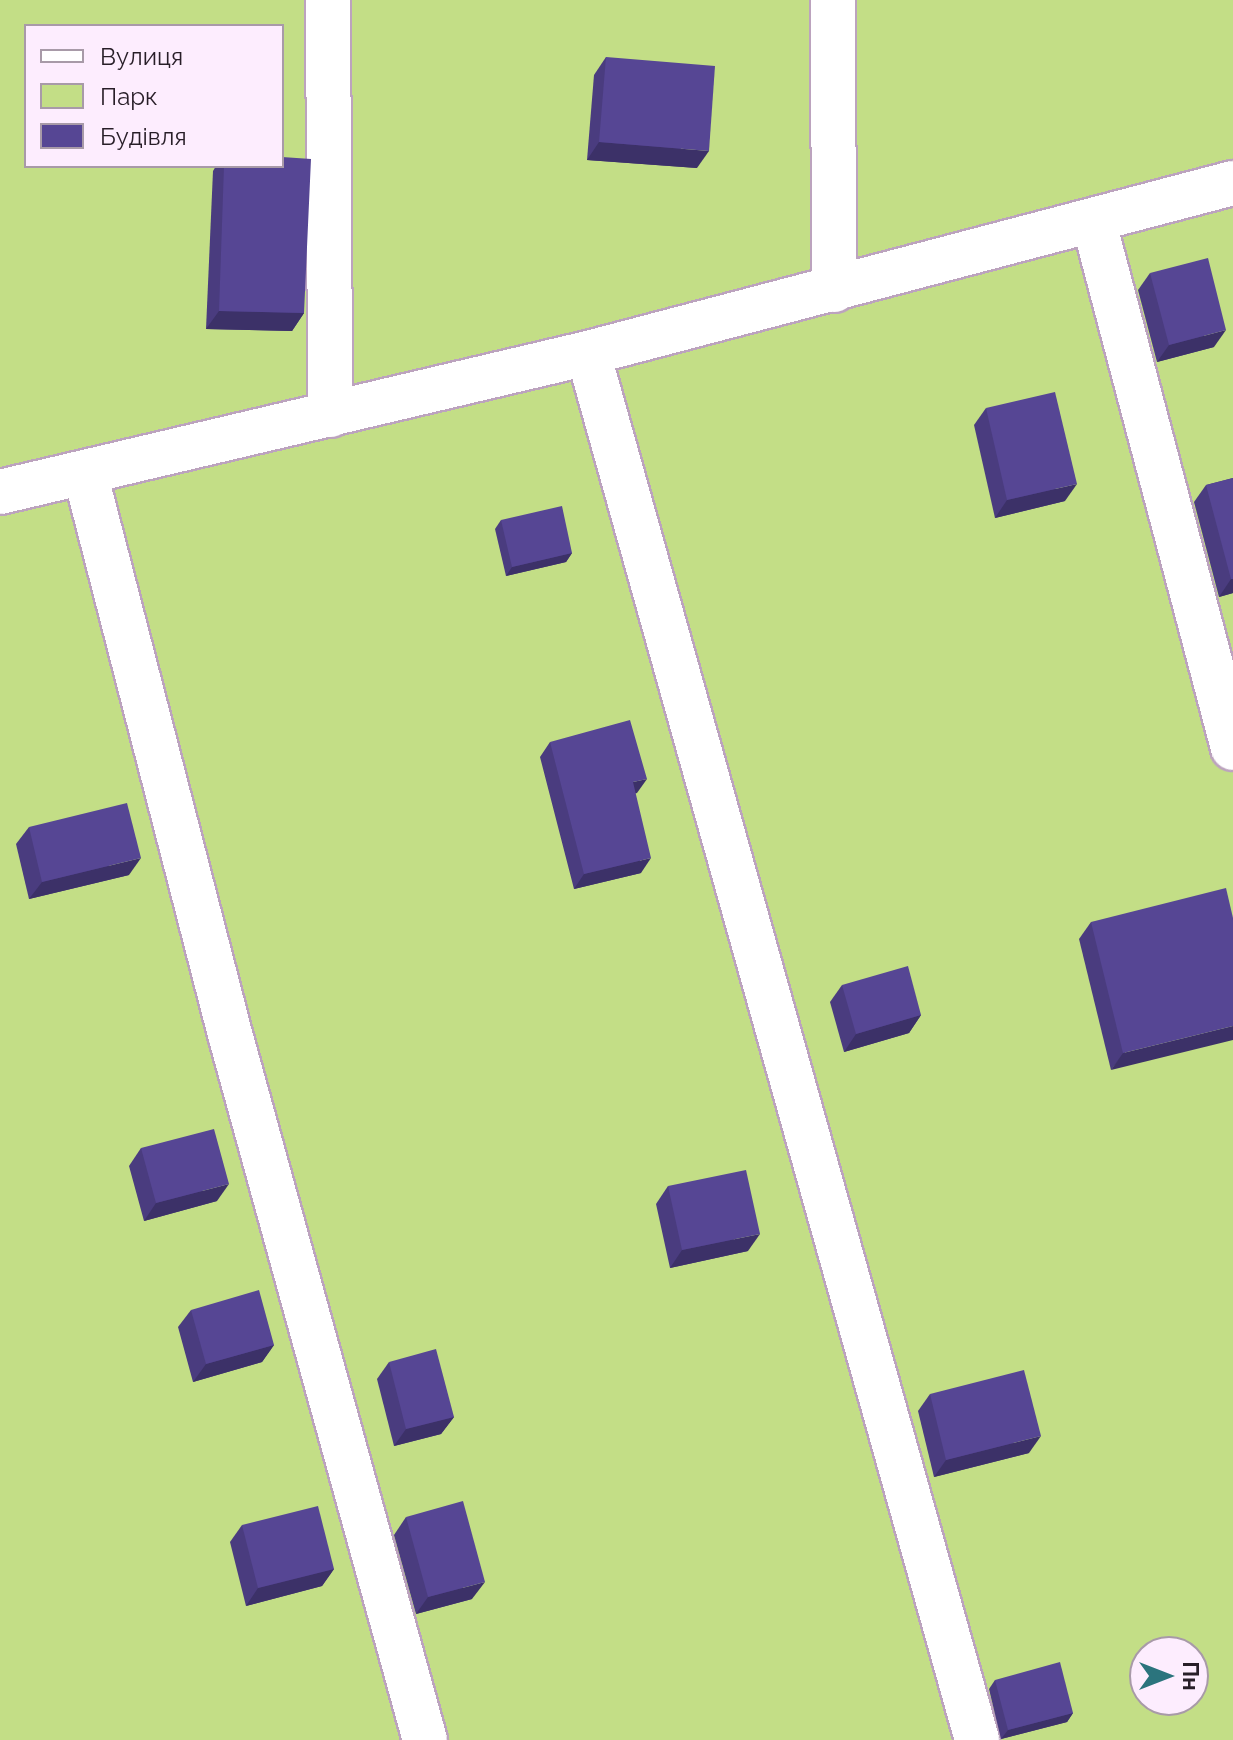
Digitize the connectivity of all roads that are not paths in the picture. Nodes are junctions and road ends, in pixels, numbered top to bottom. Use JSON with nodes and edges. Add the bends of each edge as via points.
{"nodes":[{"id":1,"x":328,"y":0,"type":"edge"},
{"id":2,"x":833,"y":0,"type":"edge"},
{"id":3,"x":1233,"y":183,"type":"edge"},
{"id":4,"x":1094,"y":223,"type":"junction"},
{"id":5,"x":834,"y":290,"type":"junction"},
{"id":6,"x":588,"y":353,"type":"junction"},
{"id":7,"x":330,"y":415,"type":"junction"},
{"id":8,"x":85,"y":473,"type":"junction"},
{"id":9,"x":0,"y":492,"type":"edge"},
{"id":10,"x":1233,"y":748,"type":"edge"},
{"id":11,"x":425,"y":1740,"type":"edge"},
{"id":12,"x":977,"y":1740,"type":"edge"}],
"edges":[{"from":1,"to":7,"type":"street"},
{"from":2,"to":5,"type":"street"},
{"from":3,"to":4,"type":"street"},
{"from":4,"to":5,"type":"street"},
{"from":4,"to":10,"type":"street"},
{"from":5,"to":6,"type":"street"},
{"from":6,"to":7,"type":"street"},
{"from":6,"to":12,"type":"street"},
{"from":7,"to":8,"type":"street"},
{"from":8,"to":9,"type":"street"},
{"from":8,"to":11,"type":"street","via":[[230,1034]]}]}
